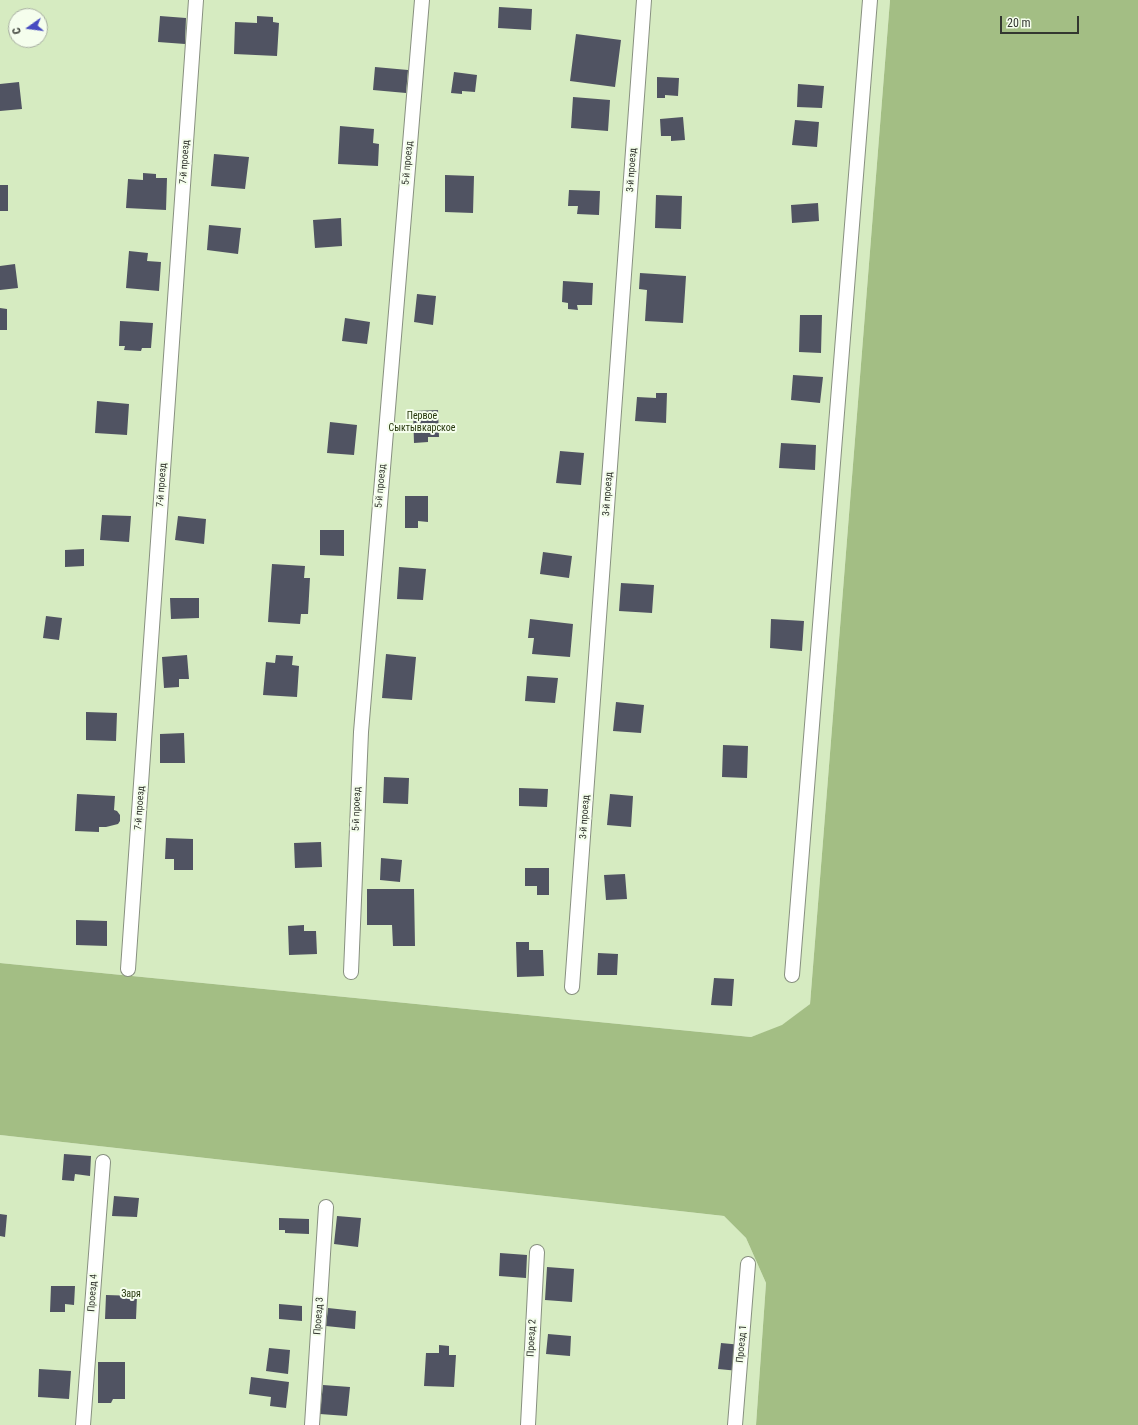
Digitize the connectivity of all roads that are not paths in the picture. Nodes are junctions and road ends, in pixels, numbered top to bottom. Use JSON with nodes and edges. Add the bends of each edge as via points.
{"nodes":[{"id":1,"x":196,"y":0,"type":"edge"},
{"id":2,"x":422,"y":0,"type":"edge"},
{"id":3,"x":644,"y":0,"type":"edge"},
{"id":4,"x":870,"y":0,"type":"edge"},
{"id":5,"x":128,"y":969,"type":"dead end"},
{"id":6,"x":351,"y":972,"type":"dead end"},
{"id":7,"x":792,"y":975,"type":"dead end"},
{"id":8,"x":572,"y":987,"type":"dead end"},
{"id":9,"x":103,"y":1162,"type":"dead end"},
{"id":10,"x":326,"y":1207,"type":"dead end"},
{"id":11,"x":537,"y":1252,"type":"dead end"},
{"id":12,"x":748,"y":1264,"type":"dead end"},
{"id":13,"x":83,"y":1425,"type":"edge"},
{"id":14,"x":312,"y":1425,"type":"edge"},
{"id":15,"x":528,"y":1425,"type":"edge"},
{"id":16,"x":735,"y":1425,"type":"edge"}],
"edges":[{"from":1,"to":5,"type":"lane","name":"7-й проезд"},
{"from":2,"to":6,"type":"lane","name":"5-й проезд","via":[[360,732]]},
{"from":3,"to":8,"type":"lane","name":"3-й проезд"},
{"from":4,"to":7,"type":"lane"},
{"from":9,"to":13,"type":"lane","name":"Проезд 4"},
{"from":10,"to":14,"type":"lane","name":"Проезд 3"},
{"from":11,"to":15,"type":"lane","name":"Проезд 2"},
{"from":12,"to":16,"type":"lane","name":"Проезд 1"}]}
